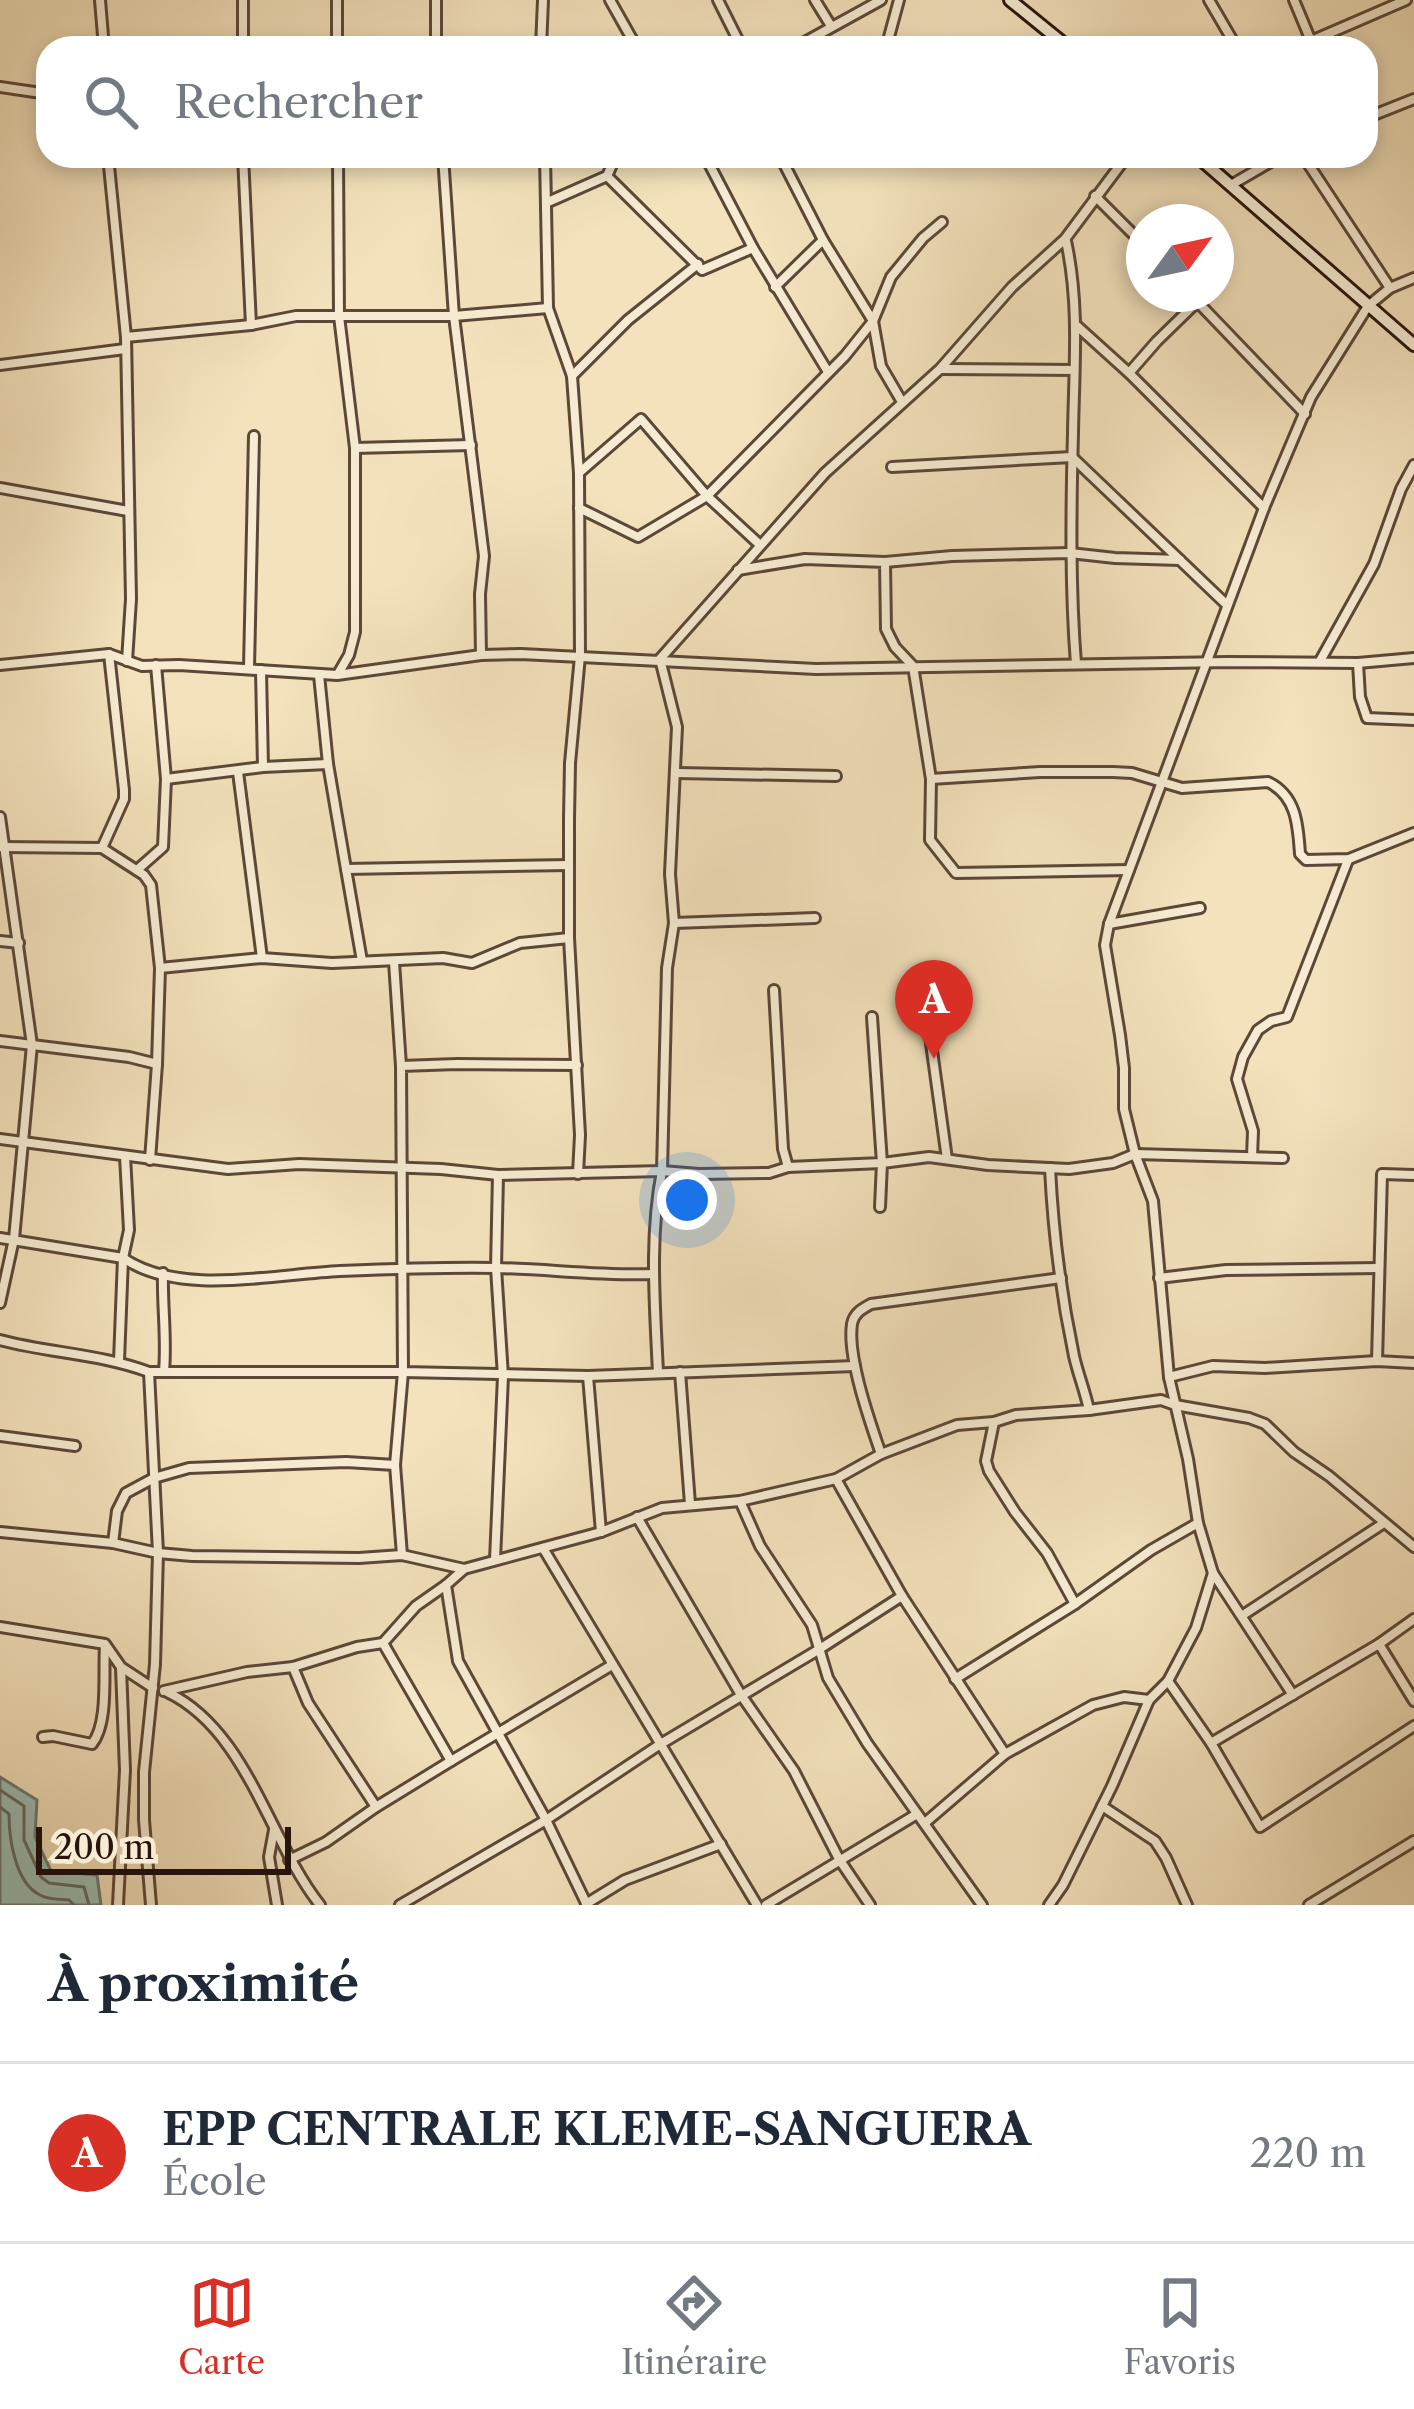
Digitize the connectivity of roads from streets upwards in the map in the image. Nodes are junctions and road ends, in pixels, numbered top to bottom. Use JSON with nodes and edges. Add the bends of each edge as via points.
{"nodes":[{"id":1,"x":100,"y":0,"type":"edge"},
{"id":2,"x":243,"y":0,"type":"edge"},
{"id":3,"x":337,"y":0,"type":"edge"},
{"id":4,"x":436,"y":0,"type":"edge"},
{"id":5,"x":543,"y":0,"type":"edge"},
{"id":6,"x":610,"y":0,"type":"edge"},
{"id":7,"x":718,"y":0,"type":"edge"},
{"id":8,"x":815,"y":0,"type":"edge"},
{"id":9,"x":881,"y":0,"type":"edge"},
{"id":10,"x":899,"y":0,"type":"edge"},
{"id":11,"x":1010,"y":0,"type":"edge"},
{"id":12,"x":1209,"y":0,"type":"edge"},
{"id":13,"x":1294,"y":0,"type":"edge"},
{"id":14,"x":1406,"y":0,"type":"edge"},
{"id":15,"x":831,"y":26,"type":"junction"},
{"id":16,"x":103,"y":36,"type":"edge"},
{"id":17,"x":243,"y":36,"type":"edge"},
{"id":18,"x":338,"y":36,"type":"edge"},
{"id":19,"x":436,"y":36,"type":"edge"},
{"id":20,"x":542,"y":36,"type":"edge"},
{"id":21,"x":630,"y":36,"type":"edge"},
{"id":22,"x":736,"y":36,"type":"edge"},
{"id":23,"x":814,"y":36,"type":"edge"},
{"id":24,"x":889,"y":36,"type":"edge"},
{"id":25,"x":1054,"y":36,"type":"edge"},
{"id":26,"x":1230,"y":36,"type":"edge"},
{"id":27,"x":1309,"y":36,"type":"edge"},
{"id":28,"x":1323,"y":36,"type":"edge"},
{"id":29,"x":0,"y":87,"type":"edge"},
{"id":30,"x":36,"y":92,"type":"edge"},
{"id":31,"x":1414,"y":99,"type":"edge"},
{"id":32,"x":1378,"y":113,"type":"edge"},
{"id":33,"x":110,"y":168,"type":"edge"},
{"id":34,"x":243,"y":168,"type":"edge"},
{"id":35,"x":338,"y":168,"type":"edge"},
{"id":36,"x":443,"y":168,"type":"edge"},
{"id":37,"x":546,"y":168,"type":"edge"},
{"id":38,"x":611,"y":168,"type":"edge"},
{"id":39,"x":711,"y":168,"type":"edge"},
{"id":40,"x":786,"y":168,"type":"edge"},
{"id":41,"x":1117,"y":168,"type":"edge"},
{"id":42,"x":1211,"y":168,"type":"edge"},
{"id":43,"x":1260,"y":168,"type":"edge"},
{"id":44,"x":1312,"y":168,"type":"edge"},
{"id":45,"x":607,"y":176,"type":"junction"},
{"id":46,"x":1231,"y":185,"type":"junction"},
{"id":47,"x":1095,"y":196,"type":"junction"},
{"id":48,"x":548,"y":202,"type":"junction"},
{"id":49,"x":942,"y":222,"type":"dead end"},
{"id":50,"x":1126,"y":227,"type":"edge"},
{"id":51,"x":1065,"y":239,"type":"junction"},
{"id":52,"x":823,"y":241,"type":"junction"},
{"id":53,"x":753,"y":248,"type":"junction"},
{"id":54,"x":698,"y":264,"type":"junction"},
{"id":55,"x":1414,"y":278,"type":"edge"},
{"id":56,"x":775,"y":287,"type":"junction"},
{"id":57,"x":1390,"y":288,"type":"junction"},
{"id":58,"x":1368,"y":306,"type":"junction"},
{"id":59,"x":548,"y":308,"type":"junction"},
{"id":60,"x":1187,"y":312,"type":"edge"},
{"id":61,"x":1208,"y":312,"type":"edge"},
{"id":62,"x":339,"y":316,"type":"junction"},
{"id":63,"x":454,"y":316,"type":"junction"},
{"id":64,"x":873,"y":321,"type":"junction"},
{"id":65,"x":250,"y":326,"type":"junction"},
{"id":66,"x":1077,"y":326,"type":"junction"},
{"id":67,"x":126,"y":337,"type":"junction"},
{"id":68,"x":1414,"y":345,"type":"edge"},
{"id":69,"x":125,"y":350,"type":"junction"},
{"id":70,"x":0,"y":364,"type":"edge"},
{"id":71,"x":940,"y":369,"type":"junction"},
{"id":72,"x":1074,"y":370,"type":"junction"},
{"id":73,"x":827,"y":372,"type":"junction"},
{"id":74,"x":1130,"y":373,"type":"junction"},
{"id":75,"x":572,"y":376,"type":"junction"},
{"id":76,"x":902,"y":403,"type":"junction"},
{"id":77,"x":1305,"y":414,"type":"junction"},
{"id":78,"x":254,"y":436,"type":"dead end"},
{"id":79,"x":471,"y":445,"type":"junction"},
{"id":80,"x":355,"y":448,"type":"junction"},
{"id":81,"x":1072,"y":458,"type":"junction"},
{"id":82,"x":1414,"y":465,"type":"edge"},
{"id":83,"x":892,"y":467,"type":"dead end"},
{"id":84,"x":579,"y":473,"type":"junction"},
{"id":85,"x":0,"y":488,"type":"edge"},
{"id":86,"x":707,"y":496,"type":"junction"},
{"id":87,"x":579,"y":508,"type":"junction"},
{"id":88,"x":1264,"y":508,"type":"junction"},
{"id":89,"x":128,"y":511,"type":"junction"},
{"id":90,"x":760,"y":544,"type":"junction"},
{"id":91,"x":1070,"y":554,"type":"junction"},
{"id":92,"x":1180,"y":560,"type":"junction"},
{"id":93,"x":885,"y":562,"type":"junction"},
{"id":94,"x":738,"y":570,"type":"junction"},
{"id":95,"x":1227,"y":605,"type":"junction"},
{"id":96,"x":109,"y":654,"type":"junction"},
{"id":97,"x":481,"y":655,"type":"junction"},
{"id":98,"x":580,"y":656,"type":"junction"},
{"id":99,"x":1414,"y":658,"type":"edge"},
{"id":100,"x":660,"y":659,"type":"junction"},
{"id":101,"x":127,"y":661,"type":"junction"},
{"id":102,"x":1320,"y":661,"type":"junction"},
{"id":103,"x":1358,"y":663,"type":"junction"},
{"id":104,"x":1076,"y":664,"type":"junction"},
{"id":105,"x":1208,"y":664,"type":"junction"},
{"id":106,"x":0,"y":665,"type":"edge"},
{"id":107,"x":156,"y":665,"type":"junction"},
{"id":108,"x":913,"y":666,"type":"junction"},
{"id":109,"x":249,"y":668,"type":"junction"},
{"id":110,"x":261,"y":670,"type":"junction"},
{"id":111,"x":319,"y":675,"type":"junction"},
{"id":112,"x":337,"y":675,"type":"junction"},
{"id":113,"x":1414,"y":720,"type":"edge"},
{"id":114,"x":328,"y":764,"type":"junction"},
{"id":115,"x":263,"y":767,"type":"junction"},
{"id":116,"x":238,"y":772,"type":"junction"},
{"id":117,"x":677,"y":773,"type":"junction"},
{"id":118,"x":836,"y":776,"type":"dead end"},
{"id":119,"x":931,"y":778,"type":"junction"},
{"id":120,"x":166,"y":779,"type":"junction"},
{"id":121,"x":1162,"y":780,"type":"junction"},
{"id":122,"x":0,"y":817,"type":"edge"},
{"id":123,"x":1412,"y":837,"type":"edge"},
{"id":124,"x":2,"y":847,"type":"edge"},
{"id":125,"x":102,"y":848,"type":"junction"},
{"id":126,"x":1348,"y":859,"type":"junction"},
{"id":127,"x":569,"y":865,"type":"junction"},
{"id":128,"x":346,"y":869,"type":"junction"},
{"id":129,"x":137,"y":870,"type":"junction"},
{"id":130,"x":1130,"y":870,"type":"junction"},
{"id":131,"x":1200,"y":908,"type":"dead end"},
{"id":132,"x":815,"y":918,"type":"dead end"},
{"id":133,"x":674,"y":922,"type":"junction"},
{"id":134,"x":1109,"y":923,"type":"junction"},
{"id":135,"x":569,"y":938,"type":"junction"},
{"id":136,"x":0,"y":941,"type":"edge"},
{"id":137,"x":19,"y":944,"type":"junction"},
{"id":138,"x":262,"y":958,"type":"junction"},
{"id":139,"x":362,"y":961,"type":"junction"},
{"id":140,"x":394,"y":962,"type":"junction"},
{"id":141,"x":160,"y":968,"type":"junction"},
{"id":142,"x":774,"y":990,"type":"dead end"},
{"id":143,"x":925,"y":1000,"type":"dead end"},
{"id":144,"x":872,"y":1018,"type":"dead end"},
{"id":145,"x":0,"y":1041,"type":"edge"},
{"id":146,"x":32,"y":1045,"type":"junction"},
{"id":147,"x":157,"y":1064,"type":"junction"},
{"id":148,"x":577,"y":1064,"type":"junction"},
{"id":149,"x":401,"y":1066,"type":"junction"},
{"id":150,"x":0,"y":1139,"type":"edge"},
{"id":151,"x":22,"y":1141,"type":"junction"},
{"id":152,"x":1135,"y":1154,"type":"junction"},
{"id":153,"x":125,"y":1156,"type":"junction"},
{"id":154,"x":1252,"y":1157,"type":"junction"},
{"id":155,"x":1283,"y":1158,"type":"dead end"},
{"id":156,"x":149,"y":1160,"type":"junction"},
{"id":157,"x":947,"y":1160,"type":"junction"},
{"id":158,"x":882,"y":1163,"type":"junction"},
{"id":159,"x":788,"y":1167,"type":"junction"},
{"id":160,"x":401,"y":1168,"type":"junction"},
{"id":161,"x":1050,"y":1168,"type":"junction"},
{"id":162,"x":662,"y":1171,"type":"junction"},
{"id":163,"x":578,"y":1174,"type":"junction"},
{"id":164,"x":498,"y":1175,"type":"junction"},
{"id":165,"x":1414,"y":1175,"type":"edge"},
{"id":166,"x":880,"y":1207,"type":"dead end"},
{"id":167,"x":0,"y":1238,"type":"edge"},
{"id":168,"x":14,"y":1239,"type":"junction"},
{"id":169,"x":123,"y":1258,"type":"junction"},
{"id":170,"x":496,"y":1268,"type":"junction"},
{"id":171,"x":1378,"y":1268,"type":"junction"},
{"id":172,"x":404,"y":1270,"type":"junction"},
{"id":173,"x":163,"y":1274,"type":"junction"},
{"id":174,"x":653,"y":1274,"type":"junction"},
{"id":175,"x":1061,"y":1278,"type":"junction"},
{"id":176,"x":1159,"y":1278,"type":"junction"},
{"id":177,"x":0,"y":1303,"type":"edge"},
{"id":178,"x":0,"y":1340,"type":"edge"},
{"id":179,"x":118,"y":1361,"type":"junction"},
{"id":180,"x":1377,"y":1361,"type":"junction"},
{"id":181,"x":1414,"y":1363,"type":"edge"},
{"id":182,"x":855,"y":1366,"type":"junction"},
{"id":183,"x":164,"y":1371,"type":"junction"},
{"id":184,"x":149,"y":1372,"type":"junction"},
{"id":185,"x":403,"y":1372,"type":"junction"},
{"id":186,"x":680,"y":1372,"type":"junction"},
{"id":187,"x":658,"y":1373,"type":"junction"},
{"id":188,"x":503,"y":1376,"type":"junction"},
{"id":189,"x":588,"y":1376,"type":"junction"},
{"id":190,"x":1168,"y":1377,"type":"junction"},
{"id":191,"x":1175,"y":1405,"type":"junction"},
{"id":192,"x":1089,"y":1410,"type":"junction"},
{"id":193,"x":994,"y":1422,"type":"junction"},
{"id":194,"x":0,"y":1436,"type":"edge"},
{"id":195,"x":75,"y":1446,"type":"dead end"},
{"id":196,"x":880,"y":1454,"type":"junction"},
{"id":197,"x":395,"y":1465,"type":"junction"},
{"id":198,"x":154,"y":1478,"type":"junction"},
{"id":199,"x":836,"y":1479,"type":"junction"},
{"id":200,"x":740,"y":1501,"type":"junction"},
{"id":201,"x":690,"y":1504,"type":"junction"},
{"id":202,"x":637,"y":1517,"type":"junction"},
{"id":203,"x":1198,"y":1522,"type":"junction"},
{"id":204,"x":1384,"y":1523,"type":"junction"},
{"id":205,"x":0,"y":1532,"type":"edge"},
{"id":206,"x":601,"y":1532,"type":"junction"},
{"id":207,"x":113,"y":1543,"type":"junction"},
{"id":208,"x":1414,"y":1547,"type":"edge"},
{"id":209,"x":543,"y":1548,"type":"junction"},
{"id":210,"x":158,"y":1553,"type":"junction"},
{"id":211,"x":402,"y":1556,"type":"junction"},
{"id":212,"x":495,"y":1560,"type":"junction"},
{"id":213,"x":464,"y":1569,"type":"junction"},
{"id":214,"x":1213,"y":1573,"type":"junction"},
{"id":215,"x":446,"y":1586,"type":"junction"},
{"id":216,"x":902,"y":1596,"type":"junction"},
{"id":217,"x":1075,"y":1604,"type":"junction"},
{"id":218,"x":1243,"y":1615,"type":"junction"},
{"id":219,"x":1414,"y":1619,"type":"edge"},
{"id":220,"x":0,"y":1627,"type":"edge"},
{"id":221,"x":383,"y":1643,"type":"junction"},
{"id":222,"x":1379,"y":1643,"type":"junction"},
{"id":223,"x":105,"y":1644,"type":"junction"},
{"id":224,"x":818,"y":1650,"type":"junction"},
{"id":225,"x":612,"y":1665,"type":"junction"},
{"id":226,"x":292,"y":1666,"type":"junction"},
{"id":227,"x":121,"y":1667,"type":"junction"},
{"id":228,"x":955,"y":1679,"type":"junction"},
{"id":229,"x":1168,"y":1681,"type":"junction"},
{"id":230,"x":153,"y":1688,"type":"junction"},
{"id":231,"x":164,"y":1691,"type":"junction"},
{"id":232,"x":741,"y":1695,"type":"junction"},
{"id":233,"x":1293,"y":1695,"type":"junction"},
{"id":234,"x":1149,"y":1700,"type":"junction"},
{"id":235,"x":1414,"y":1701,"type":"edge"},
{"id":236,"x":1414,"y":1726,"type":"edge"},
{"id":237,"x":497,"y":1733,"type":"junction"},
{"id":238,"x":43,"y":1737,"type":"dead end"},
{"id":239,"x":1210,"y":1743,"type":"junction"},
{"id":240,"x":659,"y":1744,"type":"junction"},
{"id":241,"x":1005,"y":1754,"type":"junction"},
{"id":242,"x":451,"y":1761,"type":"junction"},
{"id":243,"x":1102,"y":1806,"type":"junction"},
{"id":244,"x":376,"y":1807,"type":"junction"},
{"id":245,"x":921,"y":1818,"type":"junction"},
{"id":246,"x":546,"y":1820,"type":"junction"},
{"id":247,"x":274,"y":1829,"type":"junction"},
{"id":248,"x":1414,"y":1840,"type":"edge"},
{"id":249,"x":721,"y":1844,"type":"junction"},
{"id":250,"x":839,"y":1859,"type":"junction"},
{"id":251,"x":290,"y":1860,"type":"junction"},
{"id":252,"x":118,"y":1905,"type":"edge"},
{"id":253,"x":151,"y":1905,"type":"edge"},
{"id":254,"x":278,"y":1905,"type":"edge"},
{"id":255,"x":320,"y":1905,"type":"edge"},
{"id":256,"x":400,"y":1905,"type":"edge"},
{"id":257,"x":586,"y":1905,"type":"edge"},
{"id":258,"x":757,"y":1905,"type":"edge"},
{"id":259,"x":766,"y":1905,"type":"edge"},
{"id":260,"x":870,"y":1905,"type":"edge"},
{"id":261,"x":982,"y":1905,"type":"edge"},
{"id":262,"x":1049,"y":1905,"type":"edge"},
{"id":263,"x":1187,"y":1905,"type":"edge"},
{"id":264,"x":1309,"y":1905,"type":"edge"}],
"edges":[{"from":1,"to":16,"type":"street"},
{"from":2,"to":17,"type":"street"},
{"from":3,"to":18,"type":"street"},
{"from":4,"to":19,"type":"street"},
{"from":5,"to":20,"type":"street"},
{"from":6,"to":21,"type":"street"},
{"from":7,"to":22,"type":"street"},
{"from":8,"to":15,"type":"street"},
{"from":9,"to":15,"type":"street"},
{"from":10,"to":24,"type":"street"},
{"from":11,"to":25,"type":"street"},
{"from":12,"to":26,"type":"street"},
{"from":13,"to":27,"type":"street"},
{"from":14,"to":28,"type":"street"},
{"from":15,"to":23,"type":"street"},
{"from":29,"to":30,"type":"street"},
{"from":31,"to":32,"type":"street"},
{"from":33,"to":67,"type":"street"},
{"from":34,"to":65,"type":"street"},
{"from":35,"to":62,"type":"street"},
{"from":36,"to":63,"type":"street"},
{"from":37,"to":48,"type":"street"},
{"from":38,"to":45,"type":"street"},
{"from":39,"to":53,"type":"street"},
{"from":40,"to":52,"type":"street"},
{"from":41,"to":47,"type":"street"},
{"from":42,"to":46,"type":"street"},
{"from":43,"to":46,"type":"street"},
{"from":44,"to":57,"type":"street"},
{"from":45,"to":48,"type":"street"},
{"from":45,"to":54,"type":"street"},
{"from":46,"to":58,"type":"street"},
{"from":47,"to":50,"type":"street"},
{"from":47,"to":51,"type":"street"},
{"from":48,"to":59,"type":"street"},
{"from":49,"to":64,"type":"street","via":[[891,277]]},
{"from":51,"to":66,"type":"street"},
{"from":51,"to":71,"type":"street"},
{"from":52,"to":56,"type":"street"},
{"from":52,"to":64,"type":"street"},
{"from":53,"to":54,"type":"street","via":[[702,270]]},
{"from":53,"to":56,"type":"street"},
{"from":54,"to":75,"type":"street"},
{"from":55,"to":57,"type":"street"},
{"from":56,"to":73,"type":"street"},
{"from":57,"to":58,"type":"street"},
{"from":58,"to":68,"type":"street"},
{"from":58,"to":77,"type":"street"},
{"from":59,"to":63,"type":"street"},
{"from":59,"to":75,"type":"street"},
{"from":60,"to":74,"type":"street"},
{"from":61,"to":77,"type":"street"},
{"from":62,"to":63,"type":"street"},
{"from":62,"to":65,"type":"street"},
{"from":62,"to":80,"type":"street"},
{"from":63,"to":79,"type":"street"},
{"from":64,"to":73,"type":"street"},
{"from":64,"to":76,"type":"street","via":[[880,366]]},
{"from":65,"to":67,"type":"street"},
{"from":66,"to":72,"type":"street"},
{"from":66,"to":74,"type":"street"},
{"from":67,"to":69,"type":"street"},
{"from":69,"to":70,"type":"street"},
{"from":69,"to":89,"type":"street"},
{"from":71,"to":72,"type":"street"},
{"from":71,"to":76,"type":"street"},
{"from":72,"to":81,"type":"street"},
{"from":73,"to":86,"type":"street"},
{"from":74,"to":88,"type":"street"},
{"from":75,"to":84,"type":"street"},
{"from":76,"to":90,"type":"street"},
{"from":77,"to":88,"type":"street"},
{"from":78,"to":109,"type":"street"},
{"from":79,"to":80,"type":"street"},
{"from":79,"to":97,"type":"street","via":[[484,556]]},
{"from":80,"to":112,"type":"street","via":[[355,632]]},
{"from":81,"to":83,"type":"street"},
{"from":81,"to":91,"type":"street"},
{"from":81,"to":92,"type":"street"},
{"from":82,"to":102,"type":"street","via":[[1374,564]]},
{"from":84,"to":86,"type":"street","via":[[641,419]]},
{"from":84,"to":87,"type":"street"},
{"from":85,"to":89,"type":"street"},
{"from":86,"to":87,"type":"street","via":[[638,537]]},
{"from":86,"to":90,"type":"street"},
{"from":87,"to":98,"type":"street"},
{"from":88,"to":95,"type":"street"},
{"from":89,"to":101,"type":"street"},
{"from":90,"to":94,"type":"street"},
{"from":91,"to":92,"type":"street"},
{"from":91,"to":93,"type":"street"},
{"from":91,"to":104,"type":"street"},
{"from":92,"to":95,"type":"street"},
{"from":93,"to":94,"type":"street","via":[[805,559]]},
{"from":93,"to":108,"type":"street","via":[[886,629]]},
{"from":94,"to":100,"type":"street"},
{"from":95,"to":105,"type":"street"},
{"from":96,"to":101,"type":"street"},
{"from":96,"to":106,"type":"street"},
{"from":96,"to":125,"type":"street","via":[[124,799]]},
{"from":97,"to":98,"type":"street"},
{"from":97,"to":112,"type":"street"},
{"from":98,"to":100,"type":"street"},
{"from":98,"to":127,"type":"street"},
{"from":99,"to":103,"type":"street"},
{"from":100,"to":108,"type":"street"},
{"from":100,"to":117,"type":"street","via":[[675,713]]},
{"from":101,"to":107,"type":"street"},
{"from":102,"to":103,"type":"street"},
{"from":102,"to":105,"type":"street"},
{"from":103,"to":113,"type":"street","via":[[1367,718]]},
{"from":104,"to":105,"type":"street"},
{"from":104,"to":108,"type":"street"},
{"from":105,"to":121,"type":"street"},
{"from":107,"to":109,"type":"street"},
{"from":107,"to":120,"type":"street"},
{"from":108,"to":119,"type":"street"},
{"from":109,"to":110,"type":"street"},
{"from":110,"to":111,"type":"street"},
{"from":110,"to":115,"type":"street"},
{"from":111,"to":112,"type":"street"},
{"from":111,"to":114,"type":"street"},
{"from":114,"to":115,"type":"street"},
{"from":114,"to":128,"type":"street"},
{"from":115,"to":116,"type":"street"},
{"from":116,"to":120,"type":"street"},
{"from":116,"to":138,"type":"street"},
{"from":117,"to":118,"type":"street"},
{"from":117,"to":133,"type":"street"},
{"from":119,"to":121,"type":"street","via":[[1114,772]]},
{"from":119,"to":130,"type":"street","via":[[930,840],[956,873]]},
{"from":120,"to":129,"type":"street","via":[[163,847]]},
{"from":121,"to":126,"type":"street","via":[[1182,788],[1268,782],[1287,796],[1302,858]]},
{"from":121,"to":130,"type":"street"},
{"from":122,"to":124,"type":"street"},
{"from":123,"to":126,"type":"street"},
{"from":124,"to":125,"type":"street"},
{"from":124,"to":137,"type":"street"},
{"from":125,"to":129,"type":"street"},
{"from":126,"to":154,"type":"street","via":[[1287,1017],[1258,1030],[1243,1057],[1237,1079]]},
{"from":127,"to":128,"type":"street"},
{"from":127,"to":135,"type":"street"},
{"from":128,"to":139,"type":"street"},
{"from":129,"to":141,"type":"street","via":[[151,885]]},
{"from":130,"to":134,"type":"street"},
{"from":131,"to":134,"type":"street"},
{"from":132,"to":133,"type":"street"},
{"from":133,"to":162,"type":"street"},
{"from":134,"to":152,"type":"street","via":[[1105,945]]},
{"from":135,"to":140,"type":"street","via":[[520,943],[472,963]]},
{"from":135,"to":148,"type":"street"},
{"from":136,"to":137,"type":"street"},
{"from":137,"to":146,"type":"street"},
{"from":138,"to":139,"type":"street"},
{"from":138,"to":141,"type":"street"},
{"from":139,"to":140,"type":"street"},
{"from":140,"to":149,"type":"street"},
{"from":141,"to":147,"type":"street"},
{"from":142,"to":159,"type":"street"},
{"from":143,"to":157,"type":"street"},
{"from":144,"to":158,"type":"street"},
{"from":145,"to":146,"type":"street"},
{"from":146,"to":147,"type":"street"},
{"from":146,"to":151,"type":"street"},
{"from":147,"to":156,"type":"street"},
{"from":148,"to":149,"type":"street"},
{"from":148,"to":163,"type":"street"},
{"from":149,"to":160,"type":"street"},
{"from":150,"to":151,"type":"street"},
{"from":151,"to":153,"type":"street"},
{"from":151,"to":168,"type":"street"},
{"from":152,"to":154,"type":"street"},
{"from":152,"to":161,"type":"street"},
{"from":152,"to":176,"type":"street","via":[[1154,1201]]},
{"from":153,"to":156,"type":"street"},
{"from":153,"to":169,"type":"street"},
{"from":154,"to":155,"type":"street"},
{"from":156,"to":160,"type":"street","via":[[228,1169]]},
{"from":157,"to":158,"type":"street"},
{"from":157,"to":161,"type":"street"},
{"from":158,"to":159,"type":"street"},
{"from":158,"to":166,"type":"street"},
{"from":159,"to":162,"type":"street"},
{"from":160,"to":164,"type":"street"},
{"from":160,"to":172,"type":"street"},
{"from":161,"to":175,"type":"street"},
{"from":162,"to":163,"type":"street"},
{"from":162,"to":174,"type":"street"},
{"from":163,"to":164,"type":"street"},
{"from":164,"to":170,"type":"street"},
{"from":165,"to":171,"type":"street","via":[[1382,1174]]},
{"from":167,"to":168,"type":"street"},
{"from":168,"to":169,"type":"street"},
{"from":168,"to":177,"type":"street"},
{"from":169,"to":173,"type":"street"},
{"from":169,"to":179,"type":"street"},
{"from":170,"to":172,"type":"street"},
{"from":170,"to":174,"type":"street"},
{"from":170,"to":188,"type":"street"},
{"from":171,"to":176,"type":"street"},
{"from":171,"to":180,"type":"street"},
{"from":172,"to":173,"type":"street","via":[[259,1280]]},
{"from":172,"to":185,"type":"street"},
{"from":173,"to":183,"type":"street"},
{"from":174,"to":187,"type":"street"},
{"from":175,"to":182,"type":"street","via":[[871,1304],[852,1322]]},
{"from":175,"to":192,"type":"street"},
{"from":176,"to":190,"type":"street"},
{"from":178,"to":179,"type":"street"},
{"from":179,"to":184,"type":"street"},
{"from":180,"to":181,"type":"street"},
{"from":180,"to":190,"type":"street","via":[[1213,1366]]},
{"from":182,"to":186,"type":"street"},
{"from":182,"to":196,"type":"street"},
{"from":183,"to":184,"type":"street"},
{"from":183,"to":185,"type":"street"},
{"from":184,"to":198,"type":"street"},
{"from":185,"to":188,"type":"street"},
{"from":185,"to":197,"type":"street"},
{"from":186,"to":187,"type":"street"},
{"from":186,"to":201,"type":"street"},
{"from":187,"to":189,"type":"street"},
{"from":188,"to":189,"type":"street"},
{"from":188,"to":212,"type":"street"},
{"from":189,"to":206,"type":"street"},
{"from":190,"to":191,"type":"street"},
{"from":191,"to":192,"type":"street"},
{"from":191,"to":203,"type":"street"},
{"from":191,"to":204,"type":"street","via":[[1265,1424]]},
{"from":192,"to":193,"type":"street"},
{"from":193,"to":196,"type":"street","via":[[957,1425]]},
{"from":193,"to":217,"type":"street","via":[[988,1471]]},
{"from":194,"to":195,"type":"street"},
{"from":196,"to":199,"type":"street"},
{"from":197,"to":198,"type":"street","via":[[189,1468]]},
{"from":197,"to":211,"type":"street"},
{"from":198,"to":207,"type":"street","via":[[120,1501]]},
{"from":198,"to":210,"type":"street"},
{"from":199,"to":200,"type":"street"},
{"from":199,"to":216,"type":"street"},
{"from":200,"to":201,"type":"street"},
{"from":200,"to":224,"type":"street","via":[[806,1614]]},
{"from":201,"to":202,"type":"street"},
{"from":202,"to":206,"type":"street"},
{"from":202,"to":232,"type":"street"},
{"from":203,"to":214,"type":"street"},
{"from":203,"to":217,"type":"street"},
{"from":204,"to":208,"type":"street"},
{"from":204,"to":218,"type":"street"},
{"from":205,"to":207,"type":"street"},
{"from":206,"to":209,"type":"street"},
{"from":207,"to":210,"type":"street"},
{"from":209,"to":212,"type":"street"},
{"from":209,"to":225,"type":"street"},
{"from":210,"to":211,"type":"street"},
{"from":210,"to":230,"type":"street"},
{"from":211,"to":213,"type":"street"},
{"from":212,"to":213,"type":"street"},
{"from":213,"to":215,"type":"street"},
{"from":214,"to":218,"type":"street"},
{"from":214,"to":229,"type":"street"},
{"from":215,"to":221,"type":"street"},
{"from":215,"to":237,"type":"street","via":[[458,1661]]},
{"from":216,"to":224,"type":"street"},
{"from":216,"to":228,"type":"street"},
{"from":217,"to":228,"type":"street"},
{"from":218,"to":233,"type":"street"},
{"from":219,"to":222,"type":"street"},
{"from":220,"to":223,"type":"street"},
{"from":221,"to":226,"type":"street"},
{"from":221,"to":242,"type":"street"},
{"from":222,"to":233,"type":"street"},
{"from":222,"to":235,"type":"street"},
{"from":223,"to":227,"type":"street"},
{"from":223,"to":238,"type":"street","via":[[98,1736],[92,1744]]},
{"from":224,"to":232,"type":"street"},
{"from":224,"to":245,"type":"street","via":[[867,1743]]},
{"from":225,"to":237,"type":"street"},
{"from":225,"to":240,"type":"street"},
{"from":226,"to":231,"type":"street"},
{"from":226,"to":244,"type":"street"},
{"from":227,"to":230,"type":"street"},
{"from":227,"to":252,"type":"street"},
{"from":228,"to":241,"type":"street"},
{"from":229,"to":234,"type":"street"},
{"from":229,"to":239,"type":"street"},
{"from":230,"to":231,"type":"street"},
{"from":230,"to":253,"type":"street","via":[[144,1795]]},
{"from":231,"to":247,"type":"street","via":[[199,1711],[237,1758]]},
{"from":232,"to":240,"type":"street"},
{"from":232,"to":250,"type":"street","via":[[794,1771]]},
{"from":233,"to":239,"type":"street"},
{"from":234,"to":241,"type":"street","via":[[1093,1705]]},
{"from":234,"to":243,"type":"street"},
{"from":236,"to":239,"type":"street","via":[[1260,1827]]},
{"from":237,"to":242,"type":"street"},
{"from":237,"to":246,"type":"street"},
{"from":240,"to":246,"type":"street"},
{"from":240,"to":249,"type":"street"},
{"from":241,"to":245,"type":"street"},
{"from":242,"to":244,"type":"street"},
{"from":243,"to":262,"type":"street"},
{"from":243,"to":263,"type":"street","via":[[1160,1848]]},
{"from":244,"to":251,"type":"street"},
{"from":245,"to":250,"type":"street"},
{"from":245,"to":261,"type":"street"},
{"from":246,"to":256,"type":"street"},
{"from":246,"to":257,"type":"street"},
{"from":247,"to":251,"type":"street"},
{"from":247,"to":254,"type":"street","via":[[269,1856]]},
{"from":248,"to":264,"type":"street"},
{"from":249,"to":257,"type":"street","via":[[625,1880]]},
{"from":249,"to":258,"type":"street"},
{"from":250,"to":259,"type":"street"},
{"from":250,"to":260,"type":"street"},
{"from":251,"to":255,"type":"street"}]}
